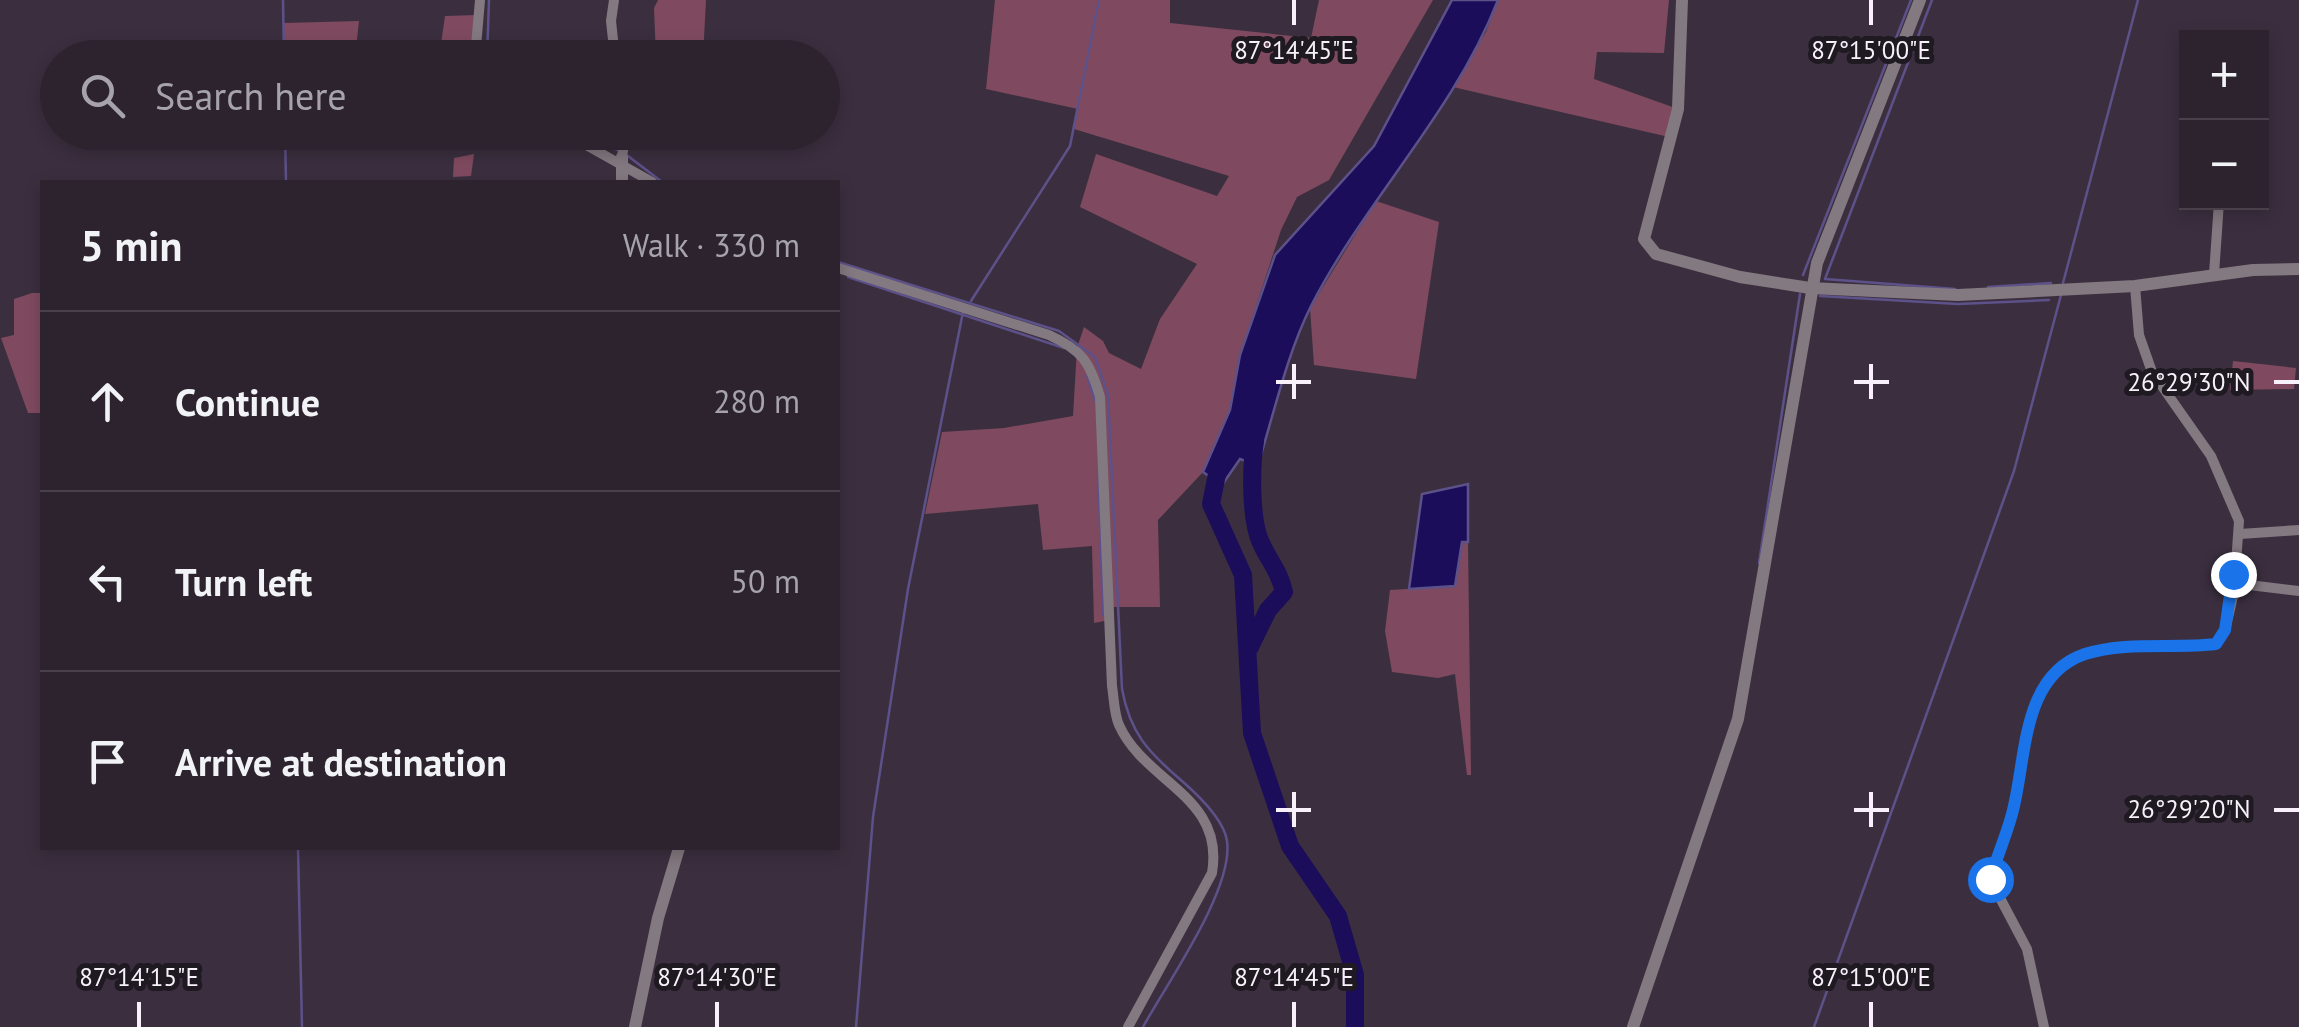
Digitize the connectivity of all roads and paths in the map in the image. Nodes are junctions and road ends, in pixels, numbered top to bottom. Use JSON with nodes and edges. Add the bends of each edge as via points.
{"nodes":[{"id":1,"x":480,"y":0,"type":"edge"},
{"id":2,"x":614,"y":0,"type":"edge"},
{"id":3,"x":1682,"y":0,"type":"edge"},
{"id":4,"x":1920,"y":0,"type":"edge"},
{"id":5,"x":477,"y":40,"type":"edge"},
{"id":6,"x":613,"y":40,"type":"edge"},
{"id":7,"x":608,"y":150,"type":"edge"},
{"id":8,"x":624,"y":150,"type":"edge"},
{"id":9,"x":623,"y":156,"type":"junction"},
{"id":10,"x":622,"y":180,"type":"edge"},
{"id":11,"x":650,"y":180,"type":"edge"},
{"id":12,"x":2218,"y":210,"type":"edge"},
{"id":13,"x":840,"y":269,"type":"edge"},
{"id":14,"x":2299,"y":270,"type":"edge"},
{"id":15,"x":2214,"y":274,"type":"junction"},
{"id":16,"x":2135,"y":286,"type":"junction"},
{"id":17,"x":1810,"y":288,"type":"junction"},
{"id":18,"x":2299,"y":530,"type":"edge"},
{"id":19,"x":2240,"y":534,"type":"junction"},
{"id":20,"x":2234,"y":583,"type":"junction"},
{"id":21,"x":2299,"y":591,"type":"edge"},
{"id":22,"x":679,"y":850,"type":"edge"},
{"id":23,"x":635,"y":1027,"type":"edge"},
{"id":24,"x":1128,"y":1027,"type":"edge"},
{"id":25,"x":1633,"y":1027,"type":"edge"},
{"id":26,"x":2044,"y":1027,"type":"edge"}],
"edges":[{"from":1,"to":5,"type":"street"},
{"from":2,"to":6,"type":"street"},
{"from":3,"to":17,"type":"street","via":[[1678,109],[1644,239],[1656,254]]},
{"from":4,"to":17,"type":"street"},
{"from":7,"to":9,"type":"street"},
{"from":8,"to":9,"type":"street"},
{"from":9,"to":10,"type":"street"},
{"from":9,"to":11,"type":"street"},
{"from":12,"to":15,"type":"street"},
{"from":13,"to":24,"type":"street","via":[[1049,336],[1090,361],[1100,396],[1118,724],[1190,800],[1214,838],[1215,855]]},
{"from":14,"to":15,"type":"street"},
{"from":15,"to":16,"type":"street"},
{"from":16,"to":17,"type":"street","via":[[1958,295]]},
{"from":16,"to":19,"type":"street","via":[[2139,335],[2152,372],[2223,477]]},
{"from":17,"to":25,"type":"street","via":[[1738,719]]},
{"from":18,"to":19,"type":"street"},
{"from":19,"to":20,"type":"street"},
{"from":20,"to":21,"type":"street"},
{"from":20,"to":26,"type":"street","via":[[2216,644],[2084,655],[2044,686],[2029,721],[2012,813],[1990,879],[2027,949]]},
{"from":22,"to":23,"type":"street"}]}
